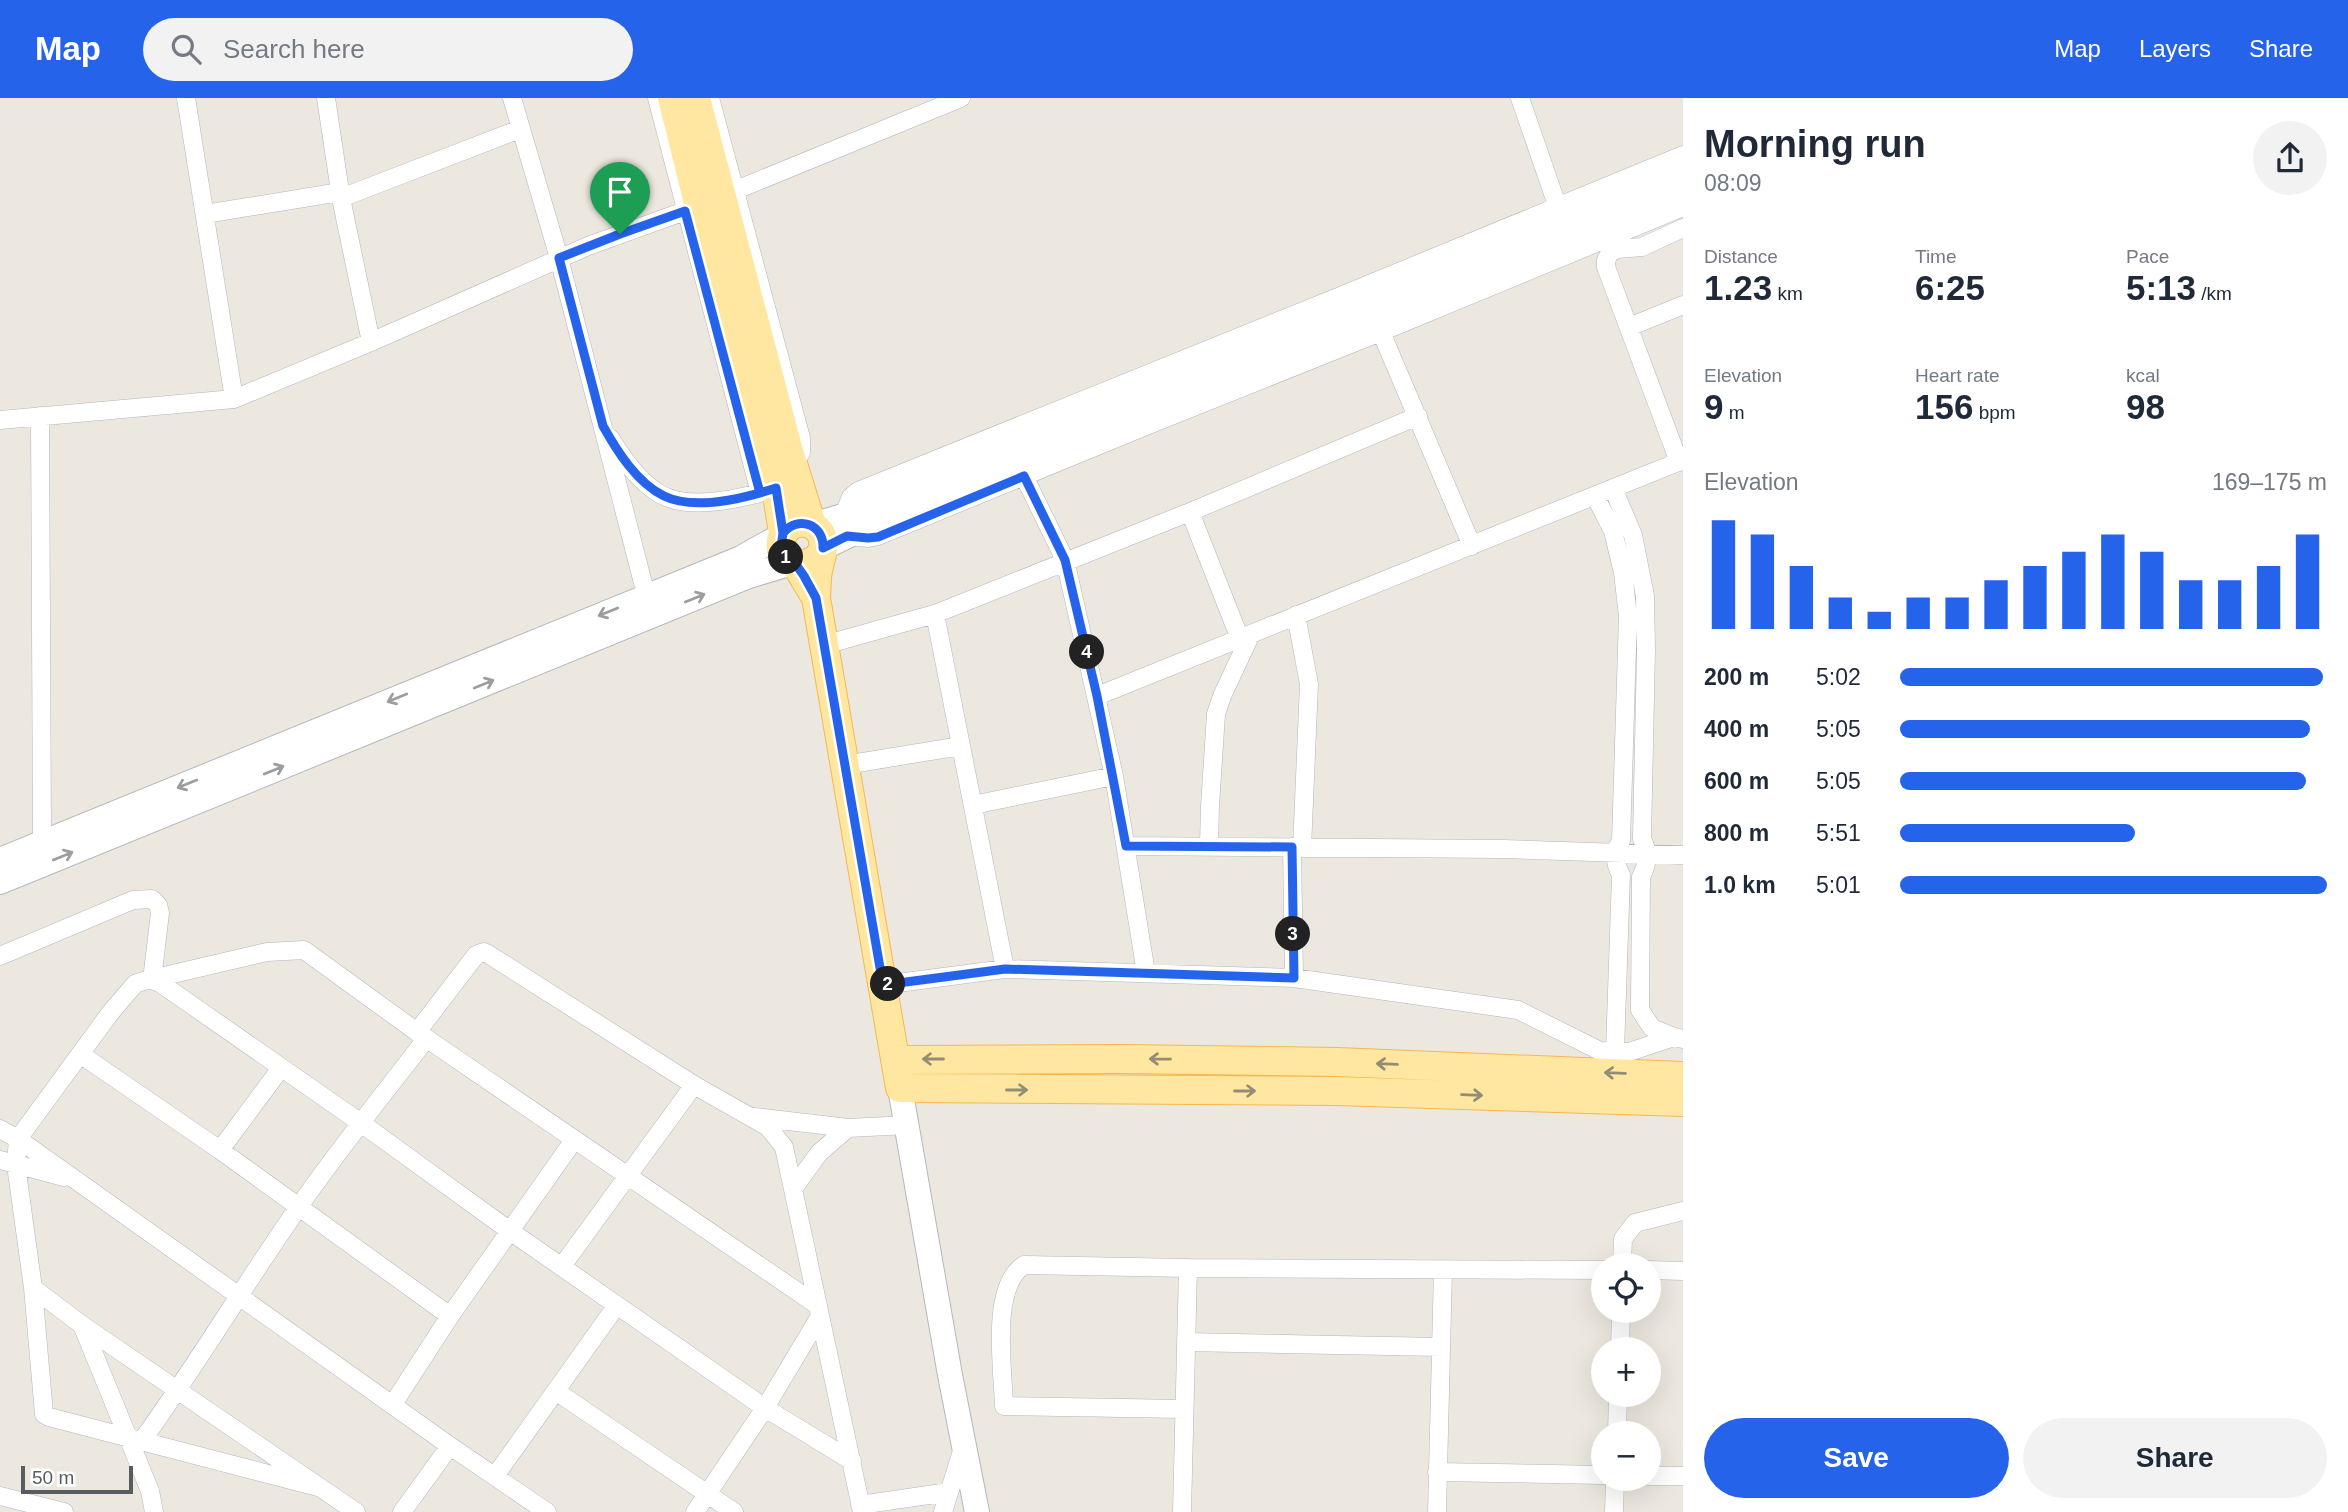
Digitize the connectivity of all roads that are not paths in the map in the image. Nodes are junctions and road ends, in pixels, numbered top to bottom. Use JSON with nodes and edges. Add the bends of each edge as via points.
{"nodes":[{"id":1,"x":186,"y":98,"type":"edge"},
{"id":2,"x":326,"y":98,"type":"edge"},
{"id":3,"x":512,"y":98,"type":"edge"},
{"id":4,"x":657,"y":98,"type":"edge"},
{"id":5,"x":672,"y":98,"type":"edge"},
{"id":6,"x":696,"y":98,"type":"edge"},
{"id":7,"x":710,"y":98,"type":"edge"},
{"id":8,"x":961,"y":98,"type":"edge"},
{"id":9,"x":1520,"y":98,"type":"edge"},
{"id":10,"x":520,"y":129,"type":"junction"},
{"id":11,"x":1683,"y":155,"type":"edge"},
{"id":12,"x":1683,"y":169,"type":"edge"},
{"id":13,"x":736,"y":190,"type":"junction"},
{"id":14,"x":1683,"y":191,"type":"edge"},
{"id":15,"x":340,"y":195,"type":"junction"},
{"id":16,"x":1557,"y":205,"type":"junction"},
{"id":17,"x":1683,"y":207,"type":"edge"},
{"id":18,"x":685,"y":211,"type":"junction"},
{"id":19,"x":205,"y":214,"type":"junction"},
{"id":20,"x":1683,"y":228,"type":"edge"},
{"id":21,"x":559,"y":258,"type":"junction"},
{"id":22,"x":1683,"y":305,"type":"edge"},
{"id":23,"x":1629,"y":327,"type":"junction"},
{"id":24,"x":1381,"y":332,"type":"junction"},
{"id":25,"x":371,"y":342,"type":"junction"},
{"id":26,"x":234,"y":399,"type":"junction"},
{"id":27,"x":40,"y":416,"type":"junction"},
{"id":28,"x":1418,"y":416,"type":"junction"},
{"id":29,"x":0,"y":420,"type":"edge"},
{"id":30,"x":603,"y":426,"type":"junction"},
{"id":31,"x":1681,"y":461,"type":"edge"},
{"id":32,"x":792,"y":463,"type":"junction"},
{"id":33,"x":1024,"y":476,"type":"junction"},
{"id":34,"x":1613,"y":488,"type":"junction"},
{"id":35,"x":768,"y":491,"type":"junction"},
{"id":36,"x":1595,"y":496,"type":"junction"},
{"id":37,"x":1190,"y":512,"type":"junction"},
{"id":38,"x":783,"y":534,"type":"junction"},
{"id":39,"x":829,"y":535,"type":"junction"},
{"id":40,"x":1472,"y":547,"type":"junction"},
{"id":41,"x":1065,"y":560,"type":"junction"},
{"id":42,"x":794,"y":563,"type":"junction"},
{"id":43,"x":643,"y":583,"type":"dead end"},
{"id":44,"x":816,"y":598,"type":"junction"},
{"id":45,"x":935,"y":614,"type":"junction"},
{"id":46,"x":1296,"y":615,"type":"junction"},
{"id":47,"x":1246,"y":637,"type":"junction"},
{"id":48,"x":824,"y":645,"type":"junction"},
{"id":49,"x":1097,"y":696,"type":"junction"},
{"id":50,"x":961,"y":746,"type":"junction"},
{"id":51,"x":845,"y":765,"type":"junction"},
{"id":52,"x":1114,"y":776,"type":"junction"},
{"id":53,"x":973,"y":805,"type":"junction"},
{"id":54,"x":42,"y":834,"type":"dead end"},
{"id":55,"x":1126,"y":846,"type":"junction"},
{"id":56,"x":1209,"y":846,"type":"junction"},
{"id":57,"x":1297,"y":848,"type":"junction"},
{"id":58,"x":1616,"y":853,"type":"junction"},
{"id":59,"x":1647,"y":854,"type":"junction"},
{"id":60,"x":1683,"y":855,"type":"edge"},
{"id":61,"x":0,"y":860,"type":"edge"},
{"id":62,"x":0,"y":882,"type":"edge"},
{"id":63,"x":0,"y":956,"type":"edge"},
{"id":64,"x":1005,"y":969,"type":"junction"},
{"id":65,"x":1146,"y":973,"type":"junction"},
{"id":66,"x":1294,"y":978,"type":"junction"},
{"id":67,"x":152,"y":980,"type":"junction"},
{"id":68,"x":883,"y":985,"type":"junction"},
{"id":69,"x":421,"y":1036,"type":"junction"},
{"id":70,"x":1678,"y":1038,"type":"edge"},
{"id":71,"x":1615,"y":1051,"type":"junction"},
{"id":72,"x":80,"y":1054,"type":"junction"},
{"id":73,"x":895,"y":1060,"type":"junction"},
{"id":74,"x":281,"y":1068,"type":"junction"},
{"id":75,"x":1683,"y":1076,"type":"edge"},
{"id":76,"x":694,"y":1085,"type":"junction"},
{"id":77,"x":900,"y":1088,"type":"junction"},
{"id":78,"x":1683,"y":1102,"type":"edge"},
{"id":79,"x":752,"y":1117,"type":"junction"},
{"id":80,"x":361,"y":1124,"type":"junction"},
{"id":81,"x":908,"y":1125,"type":"junction"},
{"id":82,"x":848,"y":1128,"type":"junction"},
{"id":83,"x":0,"y":1129,"type":"edge"},
{"id":84,"x":18,"y":1139,"type":"junction"},
{"id":85,"x":574,"y":1140,"type":"junction"},
{"id":86,"x":220,"y":1150,"type":"junction"},
{"id":87,"x":8,"y":1162,"type":"edge"},
{"id":88,"x":627,"y":1177,"type":"junction"},
{"id":89,"x":74,"y":1179,"type":"junction"},
{"id":90,"x":793,"y":1189,"type":"junction"},
{"id":91,"x":299,"y":1207,"type":"junction"},
{"id":92,"x":1683,"y":1211,"type":"edge"},
{"id":93,"x":510,"y":1231,"type":"junction"},
{"id":94,"x":1622,"y":1253,"type":"edge"},
{"id":95,"x":562,"y":1266,"type":"junction"},
{"id":96,"x":1188,"y":1268,"type":"junction"},
{"id":97,"x":1443,"y":1270,"type":"junction"},
{"id":98,"x":1591,"y":1270,"type":"edge"},
{"id":99,"x":1661,"y":1270,"type":"edge"},
{"id":100,"x":1683,"y":1270,"type":"edge"},
{"id":101,"x":33,"y":1287,"type":"junction"},
{"id":102,"x":238,"y":1297,"type":"junction"},
{"id":103,"x":617,"y":1304,"type":"junction"},
{"id":104,"x":818,"y":1311,"type":"junction"},
{"id":105,"x":450,"y":1316,"type":"junction"},
{"id":106,"x":82,"y":1325,"type":"junction"},
{"id":107,"x":1186,"y":1342,"type":"junction"},
{"id":108,"x":1441,"y":1347,"type":"junction"},
{"id":109,"x":178,"y":1390,"type":"junction"},
{"id":110,"x":557,"y":1392,"type":"junction"},
{"id":111,"x":393,"y":1404,"type":"junction"},
{"id":112,"x":765,"y":1408,"type":"junction"},
{"id":113,"x":1184,"y":1409,"type":"junction"},
{"id":114,"x":134,"y":1440,"type":"junction"},
{"id":115,"x":964,"y":1445,"type":"junction"},
{"id":116,"x":450,"y":1446,"type":"junction"},
{"id":117,"x":852,"y":1461,"type":"junction"},
{"id":118,"x":1437,"y":1472,"type":"junction"},
{"id":119,"x":1591,"y":1475,"type":"edge"},
{"id":120,"x":495,"y":1476,"type":"junction"},
{"id":121,"x":1661,"y":1476,"type":"edge"},
{"id":122,"x":1683,"y":1476,"type":"edge"},
{"id":123,"x":318,"y":1487,"type":"junction"},
{"id":124,"x":1615,"y":1491,"type":"edge"},
{"id":125,"x":949,"y":1492,"type":"junction"},
{"id":126,"x":707,"y":1495,"type":"junction"},
{"id":127,"x":0,"y":1496,"type":"edge"},
{"id":128,"x":861,"y":1508,"type":"edge"},
{"id":129,"x":64,"y":1512,"type":"edge"},
{"id":130,"x":154,"y":1512,"type":"edge"},
{"id":131,"x":356,"y":1512,"type":"edge"},
{"id":132,"x":402,"y":1512,"type":"edge"},
{"id":133,"x":547,"y":1512,"type":"edge"},
{"id":134,"x":695,"y":1512,"type":"edge"},
{"id":135,"x":734,"y":1512,"type":"edge"},
{"id":136,"x":943,"y":1512,"type":"edge"},
{"id":137,"x":977,"y":1512,"type":"edge"},
{"id":138,"x":1182,"y":1512,"type":"edge"},
{"id":139,"x":1437,"y":1512,"type":"edge"},
{"id":140,"x":1614,"y":1512,"type":"edge"}],
"edges":[{"from":1,"to":19,"type":"street"},
{"from":2,"to":15,"type":"street"},
{"from":3,"to":10,"type":"street"},
{"from":4,"to":18,"type":"street"},
{"from":5,"to":35,"type":"main road"},
{"from":6,"to":32,"type":"main road"},
{"from":7,"to":13,"type":"street"},
{"from":8,"to":13,"type":"street"},
{"from":9,"to":16,"type":"street"},
{"from":10,"to":15,"type":"street"},
{"from":10,"to":21,"type":"street"},
{"from":11,"to":16,"type":"street"},
{"from":12,"to":39,"type":"main road"},
{"from":13,"to":32,"type":"street","via":[[801,438],[801,453]]},
{"from":14,"to":39,"type":"main road","via":[[908,508]]},
{"from":15,"to":19,"type":"street"},
{"from":15,"to":25,"type":"street"},
{"from":16,"to":39,"type":"street","via":[[858,491]]},
{"from":17,"to":24,"type":"street"},
{"from":18,"to":21,"type":"street"},
{"from":18,"to":35,"type":"street"},
{"from":19,"to":26,"type":"street"},
{"from":20,"to":23,"type":"street","via":[[1642,247],[1617,249],[1606,260]]},
{"from":21,"to":25,"type":"street"},
{"from":21,"to":30,"type":"street"},
{"from":22,"to":23,"type":"street"},
{"from":23,"to":31,"type":"street"},
{"from":24,"to":28,"type":"street"},
{"from":24,"to":33,"type":"street"},
{"from":25,"to":26,"type":"street"},
{"from":26,"to":27,"type":"street"},
{"from":27,"to":29,"type":"street"},
{"from":27,"to":54,"type":"street"},
{"from":28,"to":37,"type":"street"},
{"from":28,"to":40,"type":"street"},
{"from":30,"to":35,"type":"street","via":[[635,471],[661,495],[692,501],[739,499]]},
{"from":30,"to":43,"type":"street"},
{"from":31,"to":34,"type":"street"},
{"from":32,"to":39,"type":"main road"},
{"from":33,"to":39,"type":"street","via":[[878,537]]},
{"from":33,"to":41,"type":"street"},
{"from":34,"to":36,"type":"street"},
{"from":34,"to":59,"type":"street","via":[[1633,535],[1645,596],[1642,839]]},
{"from":35,"to":38,"type":"main road"},
{"from":36,"to":40,"type":"street"},
{"from":36,"to":58,"type":"street","via":[[1613,531],[1628,616],[1621,841]]},
{"from":37,"to":41,"type":"street"},
{"from":37,"to":47,"type":"street"},
{"from":38,"to":39,"type":"main road","via":[[800,523]]},
{"from":38,"to":42,"type":"main road","via":[[783,553]]},
{"from":38,"to":61,"type":"main road","one_way":true,"via":[[741,558]]},
{"from":39,"to":42,"type":"main road","via":[[812,562]]},
{"from":39,"to":44,"type":"main road","via":[[817,573]]},
{"from":40,"to":46,"type":"street"},
{"from":41,"to":45,"type":"street"},
{"from":41,"to":49,"type":"street"},
{"from":42,"to":44,"type":"main road"},
{"from":62,"to":42,"type":"main road","one_way":true,"via":[[749,576]]},
{"from":44,"to":48,"type":"main road"},
{"from":45,"to":48,"type":"street"},
{"from":45,"to":50,"type":"street"},
{"from":46,"to":47,"type":"street"},
{"from":46,"to":57,"type":"street","via":[[1309,684]]},
{"from":47,"to":49,"type":"street"},
{"from":47,"to":56,"type":"street","via":[[1216,714]]},
{"from":48,"to":51,"type":"main road"},
{"from":49,"to":52,"type":"street"},
{"from":50,"to":51,"type":"street"},
{"from":50,"to":53,"type":"street"},
{"from":51,"to":68,"type":"main road"},
{"from":52,"to":53,"type":"street"},
{"from":52,"to":55,"type":"street"},
{"from":53,"to":64,"type":"street"},
{"from":55,"to":56,"type":"street"},
{"from":55,"to":65,"type":"street"},
{"from":56,"to":57,"type":"street"},
{"from":57,"to":58,"type":"street"},
{"from":57,"to":66,"type":"street"},
{"from":58,"to":59,"type":"street"},
{"from":58,"to":71,"type":"street","via":[[1620,875]]},
{"from":59,"to":60,"type":"street"},
{"from":59,"to":70,"type":"street","via":[[1641,877],[1640,1010],[1652,1028]]},
{"from":63,"to":67,"type":"street","via":[[133,900],[152,899],[160,913]]},
{"from":64,"to":65,"type":"street"},
{"from":64,"to":68,"type":"street"},
{"from":65,"to":66,"type":"street"},
{"from":66,"to":71,"type":"street","via":[[1518,1010],[1600,1051]]},
{"from":67,"to":69,"type":"street","via":[[267,952],[304,950]]},
{"from":67,"to":72,"type":"street","via":[[135,984]]},
{"from":67,"to":74,"type":"street"},
{"from":68,"to":73,"type":"main road"},
{"from":69,"to":76,"type":"street","via":[[476,955],[484,952]]},
{"from":69,"to":80,"type":"street"},
{"from":69,"to":85,"type":"street"},
{"from":70,"to":71,"type":"street","via":[[1629,1052]]},
{"from":72,"to":84,"type":"street"},
{"from":72,"to":86,"type":"street"},
{"from":75,"to":73,"type":"main road","one_way":true,"via":[[1337,1062]]},
{"from":73,"to":77,"type":"main road"},
{"from":74,"to":80,"type":"street"},
{"from":74,"to":86,"type":"street"},
{"from":76,"to":79,"type":"street"},
{"from":76,"to":88,"type":"street"},
{"from":77,"to":78,"type":"main road","one_way":true,"via":[[1336,1091]]},
{"from":77,"to":81,"type":"main road"},
{"from":79,"to":82,"type":"street"},
{"from":79,"to":90,"type":"street","via":[[768,1127],[784,1147]]},
{"from":80,"to":91,"type":"street"},
{"from":80,"to":93,"type":"street"},
{"from":81,"to":82,"type":"street"},
{"from":81,"to":115,"type":"main road"},
{"from":82,"to":90,"type":"street","via":[[819,1153]]},
{"from":83,"to":84,"type":"street"},
{"from":84,"to":87,"type":"street"},
{"from":84,"to":89,"type":"street"},
{"from":85,"to":88,"type":"street"},
{"from":85,"to":93,"type":"street"},
{"from":86,"to":91,"type":"street"},
{"from":87,"to":89,"type":"street"},
{"from":87,"to":101,"type":"street"},
{"from":88,"to":95,"type":"street"},
{"from":88,"to":104,"type":"street"},
{"from":89,"to":102,"type":"street"},
{"from":90,"to":104,"type":"street"},
{"from":91,"to":102,"type":"street"},
{"from":91,"to":105,"type":"street"},
{"from":92,"to":94,"type":"street","via":[[1635,1223],[1622,1239]]},
{"from":93,"to":95,"type":"street"},
{"from":93,"to":105,"type":"street"},
{"from":95,"to":103,"type":"street"},
{"from":96,"to":97,"type":"street"},
{"from":96,"to":107,"type":"street"},
{"from":96,"to":113,"type":"street","via":[[1024,1265],[1008,1283],[1001,1310],[1004,1405]]},
{"from":97,"to":98,"type":"street"},
{"from":97,"to":108,"type":"street"},
{"from":99,"to":100,"type":"street"},
{"from":101,"to":106,"type":"street"},
{"from":101,"to":114,"type":"street","via":[[44,1414]]},
{"from":102,"to":109,"type":"street"},
{"from":102,"to":111,"type":"street"},
{"from":103,"to":110,"type":"street"},
{"from":103,"to":112,"type":"street"},
{"from":104,"to":112,"type":"street"},
{"from":104,"to":117,"type":"street"},
{"from":105,"to":111,"type":"street"},
{"from":106,"to":109,"type":"street"},
{"from":106,"to":114,"type":"street"},
{"from":107,"to":108,"type":"street"},
{"from":107,"to":113,"type":"street"},
{"from":108,"to":118,"type":"street"},
{"from":109,"to":114,"type":"street"},
{"from":109,"to":123,"type":"street"},
{"from":110,"to":120,"type":"street"},
{"from":110,"to":126,"type":"street"},
{"from":111,"to":116,"type":"street"},
{"from":112,"to":117,"type":"street"},
{"from":112,"to":126,"type":"street"},
{"from":113,"to":138,"type":"street"},
{"from":114,"to":123,"type":"street"},
{"from":114,"to":130,"type":"street"},
{"from":115,"to":125,"type":"street"},
{"from":115,"to":137,"type":"main road"},
{"from":116,"to":120,"type":"street"},
{"from":116,"to":132,"type":"street"},
{"from":117,"to":128,"type":"street"},
{"from":118,"to":119,"type":"street"},
{"from":118,"to":139,"type":"street"},
{"from":120,"to":133,"type":"street"},
{"from":121,"to":122,"type":"street"},
{"from":123,"to":131,"type":"street"},
{"from":124,"to":140,"type":"street"},
{"from":125,"to":128,"type":"street"},
{"from":125,"to":136,"type":"street"},
{"from":126,"to":134,"type":"street"},
{"from":126,"to":135,"type":"street"},
{"from":127,"to":129,"type":"street"}]}
